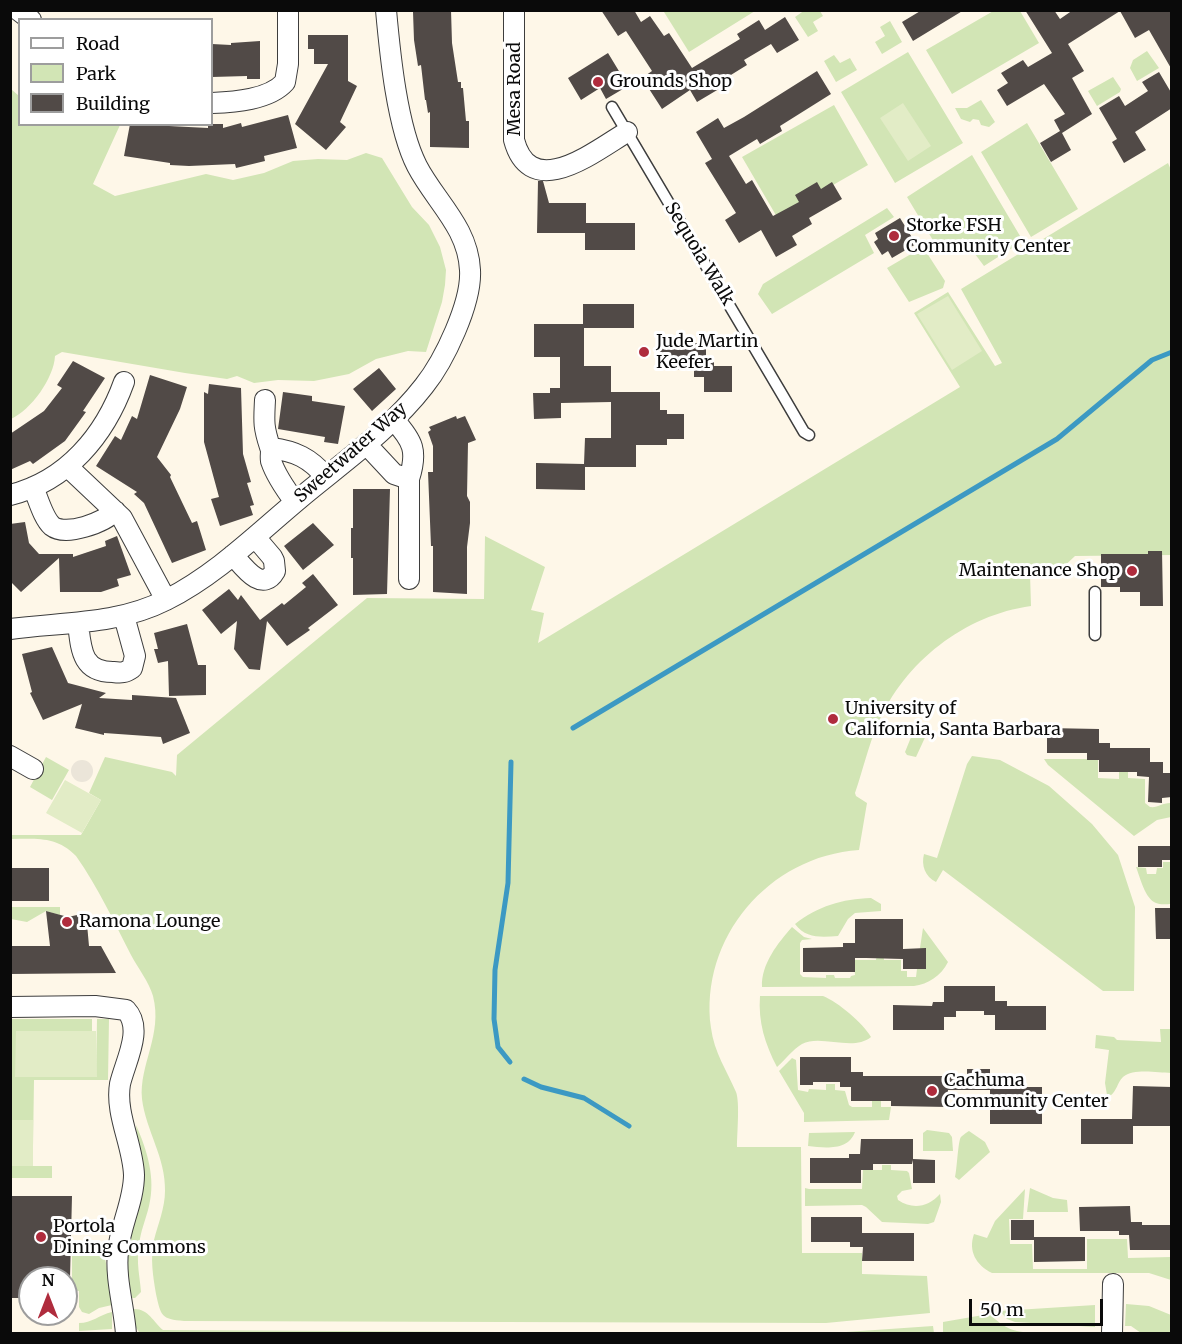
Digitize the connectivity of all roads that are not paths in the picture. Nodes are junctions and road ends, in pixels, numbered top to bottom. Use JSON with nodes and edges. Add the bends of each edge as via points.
{"nodes":[{"id":1,"x":288,"y":10,"type":"edge"},
{"id":2,"x":386,"y":10,"type":"edge"},
{"id":3,"x":514,"y":10,"type":"edge"},
{"id":4,"x":213,"y":103,"type":"edge"},
{"id":5,"x":612,"y":106,"type":"dead end"},
{"id":6,"x":627,"y":132,"type":"junction"},
{"id":7,"x":124,"y":382,"type":"dead end"},
{"id":8,"x":265,"y":399,"type":"dead end"},
{"id":9,"x":394,"y":420,"type":"junction"},
{"id":10,"x":809,"y":435,"type":"dead end"},
{"id":11,"x":366,"y":444,"type":"junction"},
{"id":12,"x":271,"y":448,"type":"junction"},
{"id":13,"x":68,"y":467,"type":"junction"},
{"id":14,"x":326,"y":477,"type":"junction"},
{"id":15,"x":409,"y":479,"type":"junction"},
{"id":16,"x":33,"y":487,"type":"junction"},
{"id":17,"x":10,"y":495,"type":"edge"},
{"id":18,"x":295,"y":502,"type":"junction"},
{"id":19,"x":115,"y":511,"type":"junction"},
{"id":20,"x":255,"y":537,"type":"junction"},
{"id":21,"x":233,"y":555,"type":"junction"},
{"id":22,"x":409,"y":579,"type":"dead end"},
{"id":23,"x":1095,"y":592,"type":"dead end"},
{"id":24,"x":166,"y":600,"type":"junction"},
{"id":25,"x":124,"y":616,"type":"junction"},
{"id":26,"x":78,"y":623,"type":"junction"},
{"id":27,"x":10,"y":629,"type":"edge"},
{"id":28,"x":1095,"y":635,"type":"dead end"},
{"id":29,"x":10,"y":756,"type":"edge"},
{"id":30,"x":33,"y":769,"type":"dead end"},
{"id":31,"x":10,"y":1007,"type":"edge"},
{"id":32,"x":1113,"y":1284,"type":"dead end"},
{"id":33,"x":126,"y":1334,"type":"edge"},
{"id":34,"x":1112,"y":1334,"type":"edge"}],
"edges":[{"from":1,"to":4,"type":"street","via":[[285,82],[260,96]]},
{"from":2,"to":9,"type":"street","name":"Sweetwater Way","via":[[395,84],[410,148],[461,234],[470,271],[466,303],[439,363],[425,386]]},
{"from":3,"to":6,"type":"street","name":"Mesa Road","via":[[514,140],[527,164],[545,171],[565,168]]},
{"from":5,"to":6,"type":"lane","name":"Sequoia Walk"},
{"from":6,"to":10,"type":"lane","name":"Sequoia Walk"},
{"from":7,"to":13,"type":"street","via":[[108,419]]},
{"from":8,"to":12,"type":"street","via":[[264,427]]},
{"from":9,"to":11,"type":"street","name":"Sweetwater Way"},
{"from":9,"to":15,"type":"street","via":[[414,447]]},
{"from":11,"to":14,"type":"street","name":"Sweetwater Way"},
{"from":11,"to":15,"type":"street","via":[[394,474]]},
{"from":12,"to":14,"type":"street","via":[[300,455]]},
{"from":12,"to":18,"type":"street","via":[[272,463]]},
{"from":13,"to":16,"type":"street"},
{"from":13,"to":19,"type":"street"},
{"from":14,"to":18,"type":"street","name":"Sweetwater Way"},
{"from":15,"to":22,"type":"street"},
{"from":16,"to":17,"type":"street"},
{"from":16,"to":19,"type":"street","via":[[49,522],[56,528],[75,529]]},
{"from":18,"to":20,"type":"street","name":"Sweetwater Way"},
{"from":19,"to":24,"type":"street","via":[[130,531]]},
{"from":20,"to":21,"type":"street","name":"Sweetwater Way"},
{"from":20,"to":21,"type":"street","via":[[274,561],[275,571],[269,578],[252,577]]},
{"from":21,"to":24,"type":"street","name":"Sweetwater Way"},
{"from":23,"to":28,"type":"lane"},
{"from":24,"to":25,"type":"street","name":"Sweetwater Way"},
{"from":25,"to":26,"type":"street","name":"Sweetwater Way"},
{"from":25,"to":26,"type":"street","via":[[135,656],[132,668],[123,672],[102,672],[88,662]]},
{"from":26,"to":27,"type":"street","name":"Sweetwater Way"},
{"from":29,"to":30,"type":"street"},
{"from":31,"to":33,"type":"street","via":[[95,1006],[126,1010],[133,1022],[120,1094],[134,1181],[117,1262]]},
{"from":32,"to":34,"type":"street"}]}
